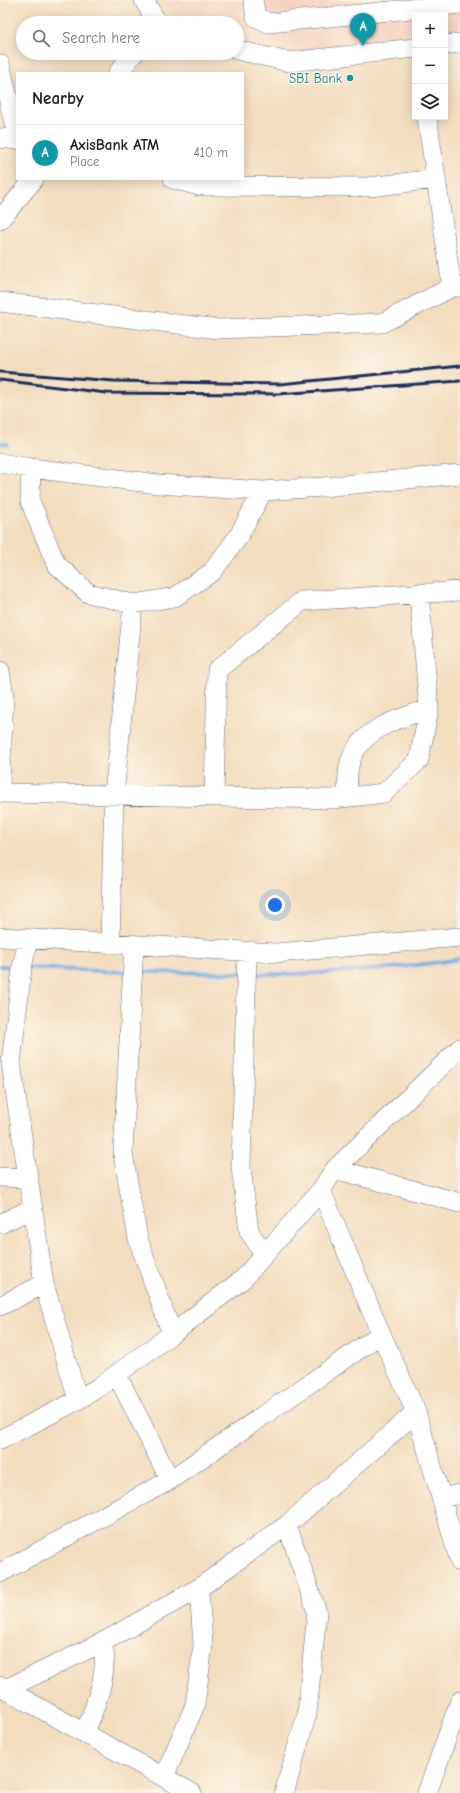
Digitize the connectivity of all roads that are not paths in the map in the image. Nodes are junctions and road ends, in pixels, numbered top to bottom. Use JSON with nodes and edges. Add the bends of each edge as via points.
{"nodes":[{"id":1,"x":144,"y":0,"type":"edge"},
{"id":2,"x":253,"y":0,"type":"edge"},
{"id":3,"x":460,"y":4,"type":"edge"},
{"id":4,"x":153,"y":16,"type":"edge"},
{"id":5,"x":460,"y":43,"type":"edge"},
{"id":6,"x":448,"y":45,"type":"edge"},
{"id":7,"x":412,"y":48,"type":"edge"},
{"id":8,"x":244,"y":52,"type":"edge"},
{"id":9,"x":128,"y":60,"type":"edge"},
{"id":10,"x":0,"y":64,"type":"edge"},
{"id":11,"x":119,"y":72,"type":"edge"},
{"id":12,"x":427,"y":120,"type":"edge"},
{"id":13,"x":16,"y":131,"type":"edge"},
{"id":14,"x":0,"y":138,"type":"edge"},
{"id":15,"x":16,"y":140,"type":"edge"},
{"id":16,"x":435,"y":179,"type":"junction"},
{"id":17,"x":33,"y":180,"type":"edge"},
{"id":18,"x":177,"y":180,"type":"edge"},
{"id":19,"x":0,"y":220,"type":"edge"},
{"id":20,"x":452,"y":241,"type":"edge"},
{"id":21,"x":456,"y":287,"type":"edge"},
{"id":22,"x":0,"y":302,"type":"edge"},
{"id":23,"x":0,"y":463,"type":"edge"},
{"id":24,"x":31,"y":468,"type":"junction"},
{"id":25,"x":460,"y":474,"type":"edge"},
{"id":26,"x":263,"y":491,"type":"junction"},
{"id":27,"x":460,"y":591,"type":"edge"},
{"id":28,"x":419,"y":593,"type":"junction"},
{"id":29,"x":133,"y":604,"type":"junction"},
{"id":30,"x":0,"y":671,"type":"edge"},
{"id":31,"x":429,"y":709,"type":"junction"},
{"id":32,"x":0,"y":784,"type":"edge"},
{"id":33,"x":0,"y":793,"type":"edge"},
{"id":34,"x":114,"y":795,"type":"junction"},
{"id":35,"x":214,"y":797,"type":"junction"},
{"id":36,"x":347,"y":797,"type":"junction"},
{"id":37,"x":0,"y":937,"type":"edge"},
{"id":38,"x":460,"y":937,"type":"edge"},
{"id":39,"x":28,"y":939,"type":"junction"},
{"id":40,"x":110,"y":944,"type":"junction"},
{"id":41,"x":134,"y":945,"type":"junction"},
{"id":42,"x":247,"y":951,"type":"junction"},
{"id":43,"x":460,"y":1048,"type":"edge"},
{"id":44,"x":5,"y":1062,"type":"edge"},
{"id":45,"x":335,"y":1169,"type":"junction"},
{"id":46,"x":0,"y":1177,"type":"edge"},
{"id":47,"x":29,"y":1178,"type":"junction"},
{"id":48,"x":320,"y":1190,"type":"junction"},
{"id":49,"x":460,"y":1203,"type":"edge"},
{"id":50,"x":33,"y":1208,"type":"junction"},
{"id":51,"x":0,"y":1224,"type":"edge"},
{"id":52,"x":264,"y":1254,"type":"junction"},
{"id":53,"x":44,"y":1284,"type":"junction"},
{"id":54,"x":0,"y":1306,"type":"edge"},
{"id":55,"x":172,"y":1334,"type":"junction"},
{"id":56,"x":381,"y":1334,"type":"junction"},
{"id":57,"x":116,"y":1375,"type":"junction"},
{"id":58,"x":78,"y":1400,"type":"junction"},
{"id":59,"x":416,"y":1412,"type":"junction"},
{"id":60,"x":0,"y":1440,"type":"edge"},
{"id":61,"x":170,"y":1480,"type":"junction"},
{"id":62,"x":460,"y":1494,"type":"edge"},
{"id":63,"x":441,"y":1498,"type":"junction"},
{"id":64,"x":287,"y":1525,"type":"junction"},
{"id":65,"x":460,"y":1562,"type":"edge"},
{"id":66,"x":0,"y":1573,"type":"edge"},
{"id":67,"x":200,"y":1588,"type":"junction"},
{"id":68,"x":103,"y":1642,"type":"junction"},
{"id":69,"x":3,"y":1687,"type":"edge"},
{"id":70,"x":460,"y":1701,"type":"edge"},
{"id":71,"x":86,"y":1733,"type":"junction"},
{"id":72,"x":164,"y":1777,"type":"junction"},
{"id":73,"x":192,"y":1793,"type":"edge"},
{"id":74,"x":284,"y":1793,"type":"edge"},
{"id":75,"x":427,"y":1793,"type":"edge"}],
"edges":[{"from":1,"to":4,"type":"street"},
{"from":2,"to":3,"type":"street","via":[[256,17],[270,23]]},
{"from":5,"to":6,"type":"street"},
{"from":7,"to":8,"type":"street","via":[[289,62]]},
{"from":9,"to":11,"type":"street"},
{"from":10,"to":13,"type":"street"},
{"from":12,"to":16,"type":"street"},
{"from":14,"to":15,"type":"street"},
{"from":16,"to":18,"type":"street","via":[[369,187],[199,186]]},
{"from":16,"to":20,"type":"street"},
{"from":17,"to":19,"type":"street"},
{"from":20,"to":21,"type":"street"},
{"from":21,"to":22,"type":"street","via":[[382,323],[218,329]]},
{"from":23,"to":24,"type":"street"},
{"from":24,"to":26,"type":"street","via":[[158,484]]},
{"from":24,"to":29,"type":"street","via":[[30,501],[56,564],[88,593]]},
{"from":25,"to":26,"type":"street"},
{"from":26,"to":29,"type":"street","via":[[238,537],[212,572],[175,597]]},
{"from":27,"to":28,"type":"street"},
{"from":28,"to":31,"type":"street"},
{"from":28,"to":35,"type":"street","via":[[302,601],[217,670]]},
{"from":29,"to":34,"type":"street"},
{"from":30,"to":32,"type":"street","via":[[4,695]]},
{"from":31,"to":36,"type":"street","via":[[393,721],[360,742],[349,766]]},
{"from":31,"to":36,"type":"street","via":[[419,760],[384,793]]},
{"from":33,"to":34,"type":"street"},
{"from":34,"to":35,"type":"street"},
{"from":34,"to":40,"type":"street"},
{"from":35,"to":36,"type":"street"},
{"from":37,"to":39,"type":"street"},
{"from":38,"to":42,"type":"street","via":[[276,953]]},
{"from":39,"to":40,"type":"street"},
{"from":39,"to":44,"type":"street"},
{"from":40,"to":41,"type":"street"},
{"from":41,"to":42,"type":"street"},
{"from":41,"to":55,"type":"street","via":[[123,1154],[138,1239]]},
{"from":42,"to":52,"type":"street","via":[[241,1168],[249,1230]]},
{"from":43,"to":45,"type":"street"},
{"from":44,"to":47,"type":"street"},
{"from":45,"to":48,"type":"street"},
{"from":45,"to":49,"type":"street"},
{"from":46,"to":47,"type":"street"},
{"from":47,"to":50,"type":"street"},
{"from":48,"to":52,"type":"street"},
{"from":48,"to":56,"type":"street"},
{"from":50,"to":51,"type":"street"},
{"from":50,"to":53,"type":"street"},
{"from":52,"to":55,"type":"street","via":[[243,1279]]},
{"from":53,"to":54,"type":"street"},
{"from":53,"to":58,"type":"street"},
{"from":55,"to":57,"type":"street"},
{"from":56,"to":59,"type":"street"},
{"from":56,"to":61,"type":"street"},
{"from":57,"to":58,"type":"street"},
{"from":57,"to":61,"type":"street"},
{"from":58,"to":60,"type":"street"},
{"from":59,"to":63,"type":"street"},
{"from":59,"to":64,"type":"street"},
{"from":61,"to":66,"type":"street"},
{"from":62,"to":63,"type":"street"},
{"from":63,"to":65,"type":"street"},
{"from":64,"to":67,"type":"street"},
{"from":64,"to":74,"type":"street","via":[[317,1612],[307,1714]]},
{"from":67,"to":68,"type":"street"},
{"from":67,"to":72,"type":"street","via":[[203,1645],[195,1705]]},
{"from":68,"to":69,"type":"street"},
{"from":68,"to":71,"type":"street","via":[[106,1657],[101,1689]]},
{"from":69,"to":71,"type":"street"},
{"from":70,"to":75,"type":"street"},
{"from":71,"to":72,"type":"street"},
{"from":72,"to":73,"type":"street"}]}
